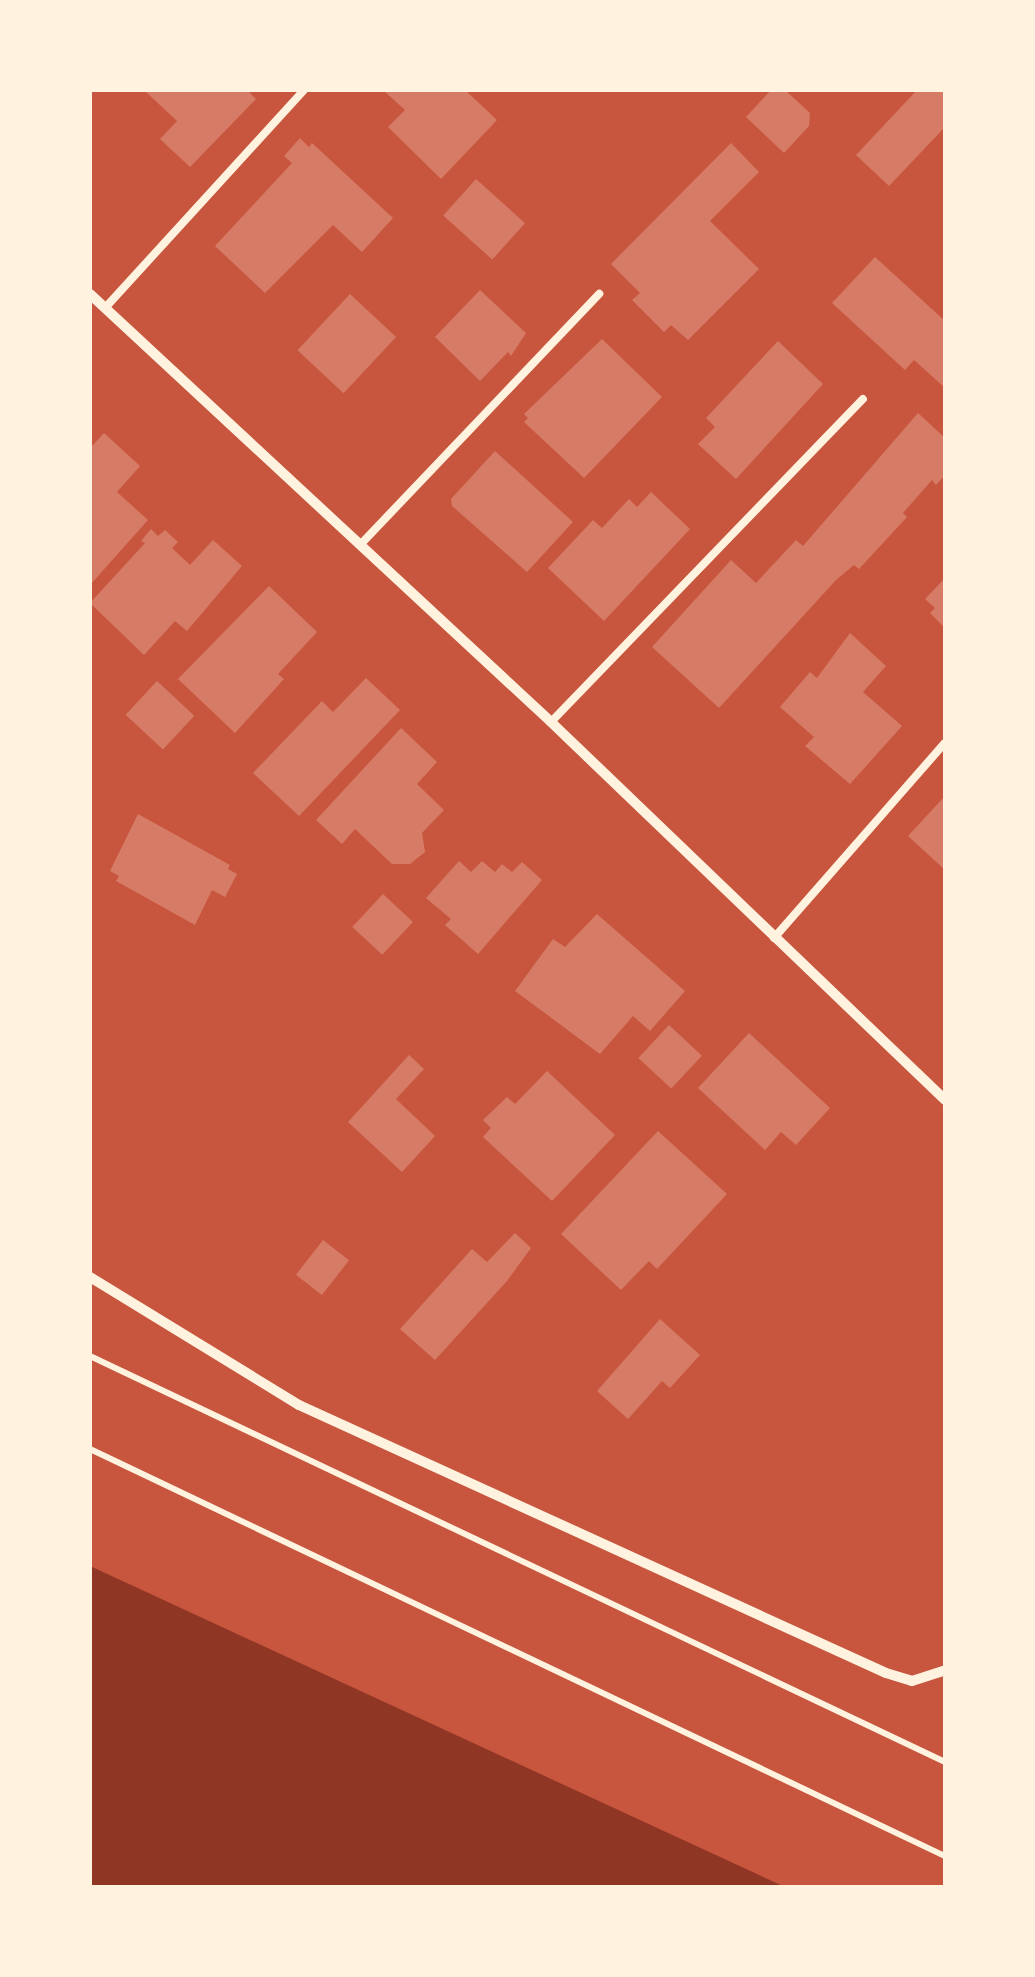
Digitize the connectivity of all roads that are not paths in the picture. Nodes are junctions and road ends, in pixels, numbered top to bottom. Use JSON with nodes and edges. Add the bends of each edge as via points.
{"nodes":[{"id":1,"x":304,"y":90,"type":"edge"},
{"id":2,"x":90,"y":294,"type":"edge"},
{"id":3,"x":599,"y":294,"type":"dead end"},
{"id":4,"x":105,"y":308,"type":"junction"},
{"id":5,"x":863,"y":400,"type":"dead end"},
{"id":6,"x":360,"y":545,"type":"junction"},
{"id":7,"x":551,"y":722,"type":"junction"},
{"id":8,"x":945,"y":743,"type":"edge"},
{"id":9,"x":774,"y":938,"type":"junction"},
{"id":10,"x":945,"y":1100,"type":"edge"},
{"id":11,"x":90,"y":1277,"type":"edge"},
{"id":12,"x":945,"y":1670,"type":"edge"}],
"edges":[{"from":1,"to":4,"type":"lane"},
{"from":2,"to":4,"type":"street"},
{"from":3,"to":6,"type":"lane"},
{"from":4,"to":6,"type":"street"},
{"from":5,"to":7,"type":"lane"},
{"from":6,"to":7,"type":"street"},
{"from":7,"to":9,"type":"street"},
{"from":8,"to":9,"type":"lane"},
{"from":9,"to":10,"type":"street"},
{"from":11,"to":12,"type":"street","via":[[316,1413],[886,1674],[912,1680]]}]}
